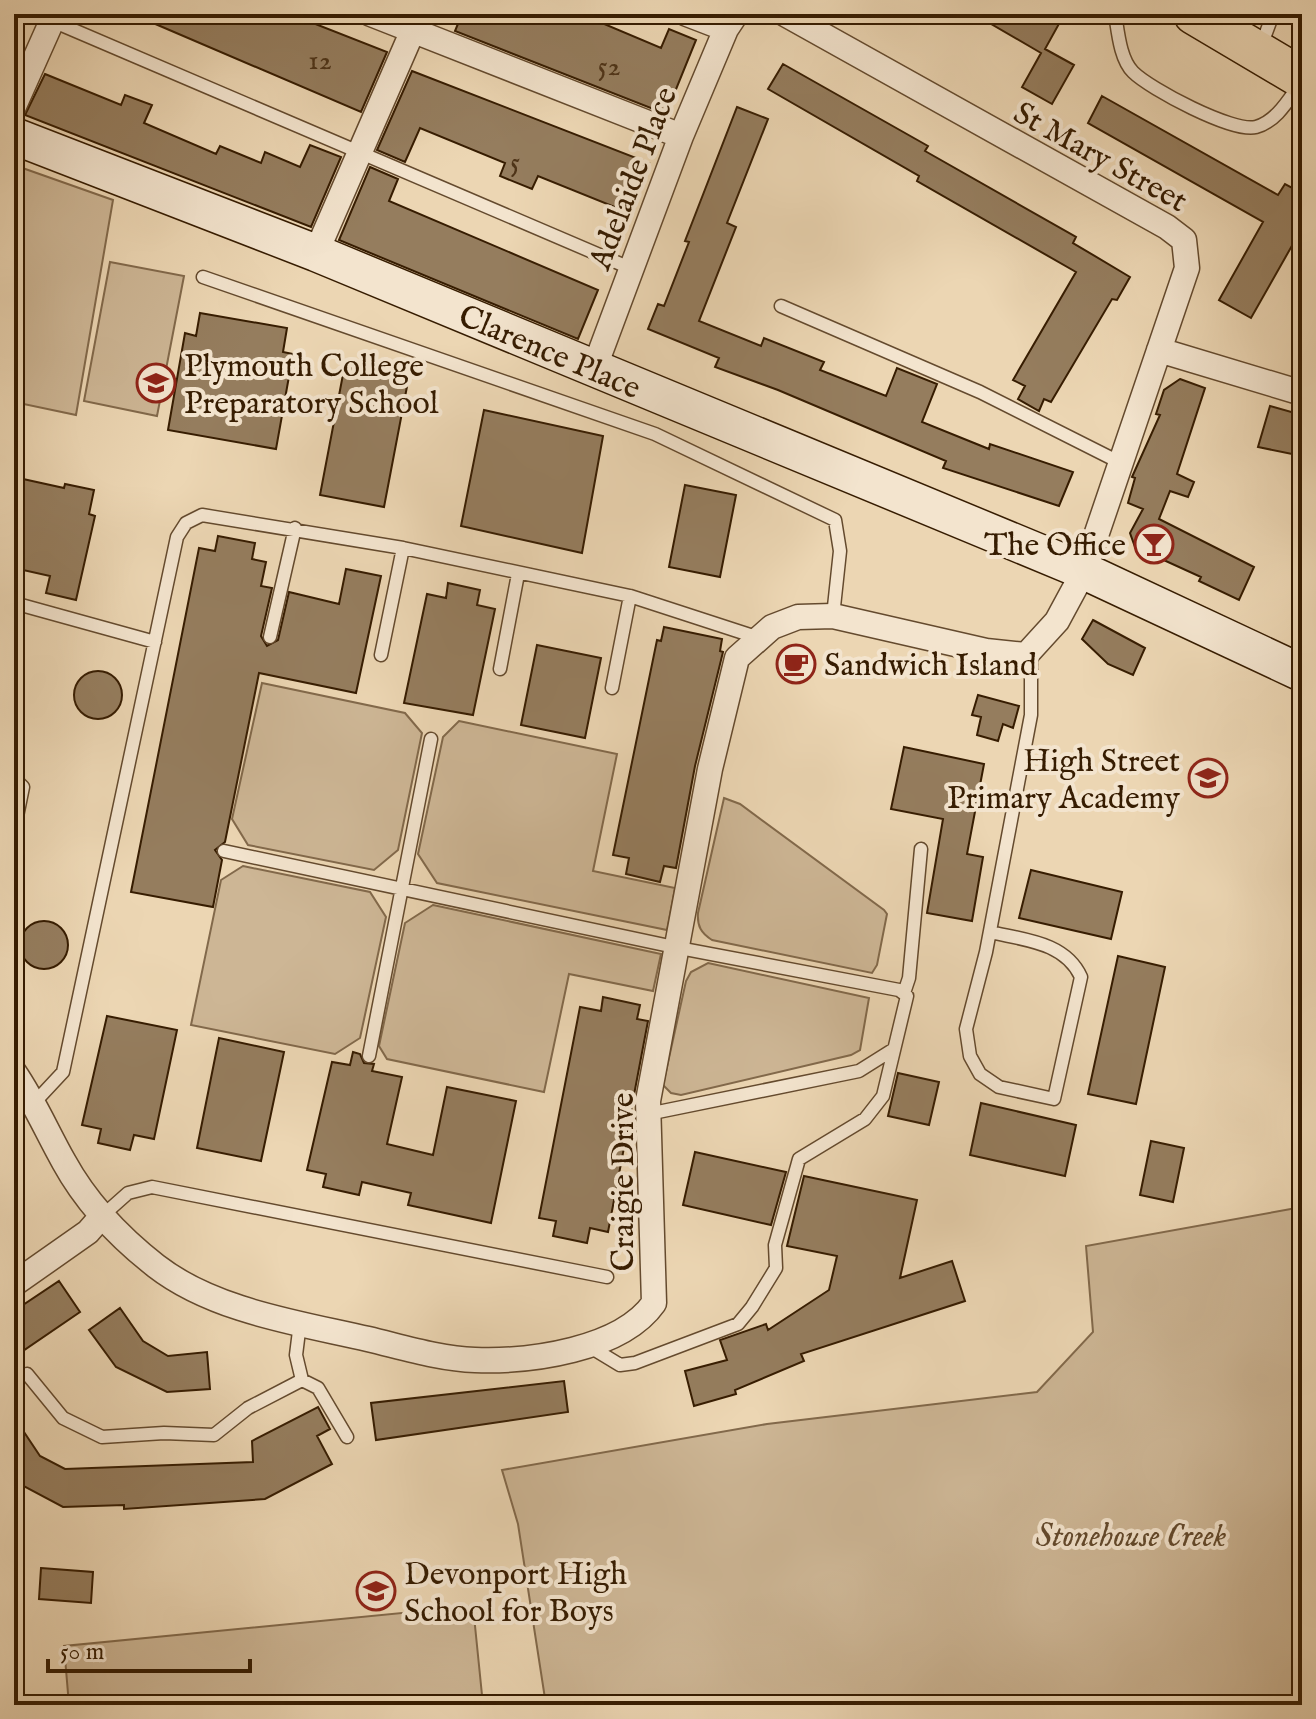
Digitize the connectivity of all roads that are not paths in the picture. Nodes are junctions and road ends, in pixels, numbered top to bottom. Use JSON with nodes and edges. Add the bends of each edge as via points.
{"nodes":[{"id":1,"x":371,"y":14,"type":"edge"},
{"id":2,"x":687,"y":14,"type":"edge"},
{"id":3,"x":785,"y":14,"type":"edge"},
{"id":4,"x":1115,"y":14,"type":"edge"},
{"id":5,"x":1194,"y":14,"type":"edge"},
{"id":6,"x":1273,"y":14,"type":"edge"},
{"id":7,"x":47,"y":16,"type":"edge"},
{"id":8,"x":731,"y":22,"type":"edge"},
{"id":9,"x":417,"y":23,"type":"edge"},
{"id":10,"x":1259,"y":52,"type":"junction"},
{"id":11,"x":1302,"y":79,"type":"edge"},
{"id":12,"x":14,"y":106,"type":"edge"},
{"id":13,"x":14,"y":136,"type":"edge"},
{"id":14,"x":681,"y":136,"type":"junction"},
{"id":15,"x":361,"y":151,"type":"junction"},
{"id":16,"x":316,"y":253,"type":"junction"},
{"id":17,"x":630,"y":268,"type":"junction"},
{"id":18,"x":203,"y":277,"type":"dead end"},
{"id":19,"x":781,"y":306,"type":"dead end"},
{"id":20,"x":1159,"y":350,"type":"junction"},
{"id":21,"x":594,"y":369,"type":"junction"},
{"id":22,"x":1302,"y":393,"type":"edge"},
{"id":23,"x":1121,"y":463,"type":"junction"},
{"id":24,"x":295,"y":528,"type":"junction"},
{"id":25,"x":403,"y":548,"type":"junction"},
{"id":26,"x":1084,"y":571,"type":"junction"},
{"id":27,"x":518,"y":574,"type":"junction"},
{"id":28,"x":630,"y":596,"type":"junction"},
{"id":29,"x":14,"y":603,"type":"edge"},
{"id":30,"x":833,"y":616,"type":"junction"},
{"id":31,"x":270,"y":637,"type":"dead end"},
{"id":32,"x":756,"y":637,"type":"junction"},
{"id":33,"x":155,"y":642,"type":"junction"},
{"id":34,"x":381,"y":655,"type":"dead end"},
{"id":35,"x":1026,"y":655,"type":"junction"},
{"id":36,"x":500,"y":669,"type":"dead end"},
{"id":37,"x":1302,"y":673,"type":"edge"},
{"id":38,"x":612,"y":688,"type":"dead end"},
{"id":39,"x":431,"y":739,"type":"dead end"},
{"id":40,"x":14,"y":778,"type":"edge"},
{"id":41,"x":14,"y":831,"type":"edge"},
{"id":42,"x":921,"y":849,"type":"dead end"},
{"id":43,"x":224,"y":851,"type":"dead end"},
{"id":44,"x":403,"y":890,"type":"junction"},
{"id":45,"x":990,"y":932,"type":"junction"},
{"id":46,"x":679,"y":948,"type":"junction"},
{"id":47,"x":904,"y":993,"type":"junction"},
{"id":48,"x":894,"y":1049,"type":"junction"},
{"id":49,"x":369,"y":1056,"type":"dead end"},
{"id":50,"x":14,"y":1072,"type":"edge"},
{"id":51,"x":35,"y":1102,"type":"junction"},
{"id":52,"x":648,"y":1114,"type":"junction"},
{"id":53,"x":101,"y":1217,"type":"junction"},
{"id":54,"x":607,"y":1277,"type":"dead end"},
{"id":55,"x":14,"y":1284,"type":"edge"},
{"id":56,"x":300,"y":1323,"type":"junction"},
{"id":57,"x":586,"y":1345,"type":"junction"},
{"id":58,"x":27,"y":1374,"type":"dead end"},
{"id":59,"x":302,"y":1380,"type":"junction"},
{"id":60,"x":347,"y":1437,"type":"dead end"}],
"edges":[{"from":1,"to":9,"type":"street"},
{"from":2,"to":8,"type":"street"},
{"from":3,"to":20,"type":"street","name":"St Mary Street","via":[[1184,240],[1187,268]]},
{"from":4,"to":11,"type":"lane","via":[[1121,47],[1133,72],[1222,124],[1256,127],[1279,112]]},
{"from":5,"to":10,"type":"main road"},
{"from":6,"to":10,"type":"lane"},
{"from":7,"to":12,"type":"street"},
{"from":7,"to":15,"type":"lane"},
{"from":8,"to":14,"type":"street","name":"Adelaide Place"},
{"from":9,"to":14,"type":"street","via":[[454,50]]},
{"from":9,"to":15,"type":"street"},
{"from":10,"to":11,"type":"main road"},
{"from":13,"to":16,"type":"street","name":"Clarence Place"},
{"from":14,"to":17,"type":"street","name":"Adelaide Place"},
{"from":15,"to":16,"type":"street"},
{"from":15,"to":17,"type":"lane"},
{"from":16,"to":21,"type":"street","name":"Clarence Place"},
{"from":17,"to":21,"type":"street","name":"Adelaide Place"},
{"from":18,"to":30,"type":"lane","via":[[655,434],[835,520],[840,551]]},
{"from":19,"to":23,"type":"lane","via":[[980,392]]},
{"from":20,"to":22,"type":"street"},
{"from":20,"to":23,"type":"street","name":"St Mary Street"},
{"from":21,"to":26,"type":"street","name":"Clarence Place"},
{"from":23,"to":26,"type":"street","name":"St Mary Street"},
{"from":24,"to":25,"type":"lane"},
{"from":24,"to":31,"type":"lane"},
{"from":24,"to":33,"type":"lane","via":[[202,515],[186,523],[177,537]]},
{"from":25,"to":27,"type":"lane"},
{"from":25,"to":34,"type":"lane"},
{"from":26,"to":35,"type":"street","via":[[1057,621]]},
{"from":26,"to":37,"type":"street","name":"Clarence Place"},
{"from":27,"to":28,"type":"lane"},
{"from":27,"to":36,"type":"lane"},
{"from":28,"to":32,"type":"lane"},
{"from":28,"to":38,"type":"lane"},
{"from":29,"to":33,"type":"lane"},
{"from":30,"to":32,"type":"street","via":[[798,617]]},
{"from":30,"to":35,"type":"street","via":[[986,651]]},
{"from":32,"to":46,"type":"street","name":"Craigie Drive","via":[[737,658],[710,769]]},
{"from":33,"to":51,"type":"lane","via":[[63,1072]]},
{"from":35,"to":45,"type":"lane","via":[[1031,661],[1031,715]]},
{"from":39,"to":44,"type":"lane"},
{"from":40,"to":41,"type":"lane","via":[[23,787]]},
{"from":42,"to":47,"type":"lane"},
{"from":43,"to":44,"type":"lane"},
{"from":44,"to":46,"type":"lane"},
{"from":44,"to":49,"type":"lane"},
{"from":45,"to":45,"type":"lane","via":[[966,1029],[970,1056],[980,1074],[999,1087],[1054,1099],[1081,977],[1060,951]]},
{"from":46,"to":47,"type":"lane"},
{"from":46,"to":52,"type":"street","name":"Craigie Drive"},
{"from":47,"to":48,"type":"lane"},
{"from":48,"to":52,"type":"lane","via":[[859,1071]]},
{"from":48,"to":57,"type":"lane","via":[[883,1096],[865,1119],[799,1159],[775,1245],[776,1268],[738,1324],[635,1363],[620,1365]]},
{"from":50,"to":51,"type":"street","name":"Craigie Drive"},
{"from":51,"to":53,"type":"street","name":"Craigie Drive","via":[[64,1162]]},
{"from":52,"to":57,"type":"street","name":"Craigie Drive","via":[[654,1303],[641,1321]]},
{"from":53,"to":54,"type":"lane","via":[[128,1193],[152,1187]]},
{"from":53,"to":55,"type":"street"},
{"from":53,"to":56,"type":"street","name":"Craigie Drive","via":[[159,1268],[209,1296]]},
{"from":56,"to":57,"type":"street","name":"Craigie Drive","via":[[474,1360],[541,1357]]},
{"from":56,"to":59,"type":"lane","via":[[296,1355]]},
{"from":58,"to":59,"type":"lane","via":[[63,1418],[102,1437],[214,1435],[248,1408]]},
{"from":59,"to":60,"type":"lane","via":[[318,1388]]}]}
